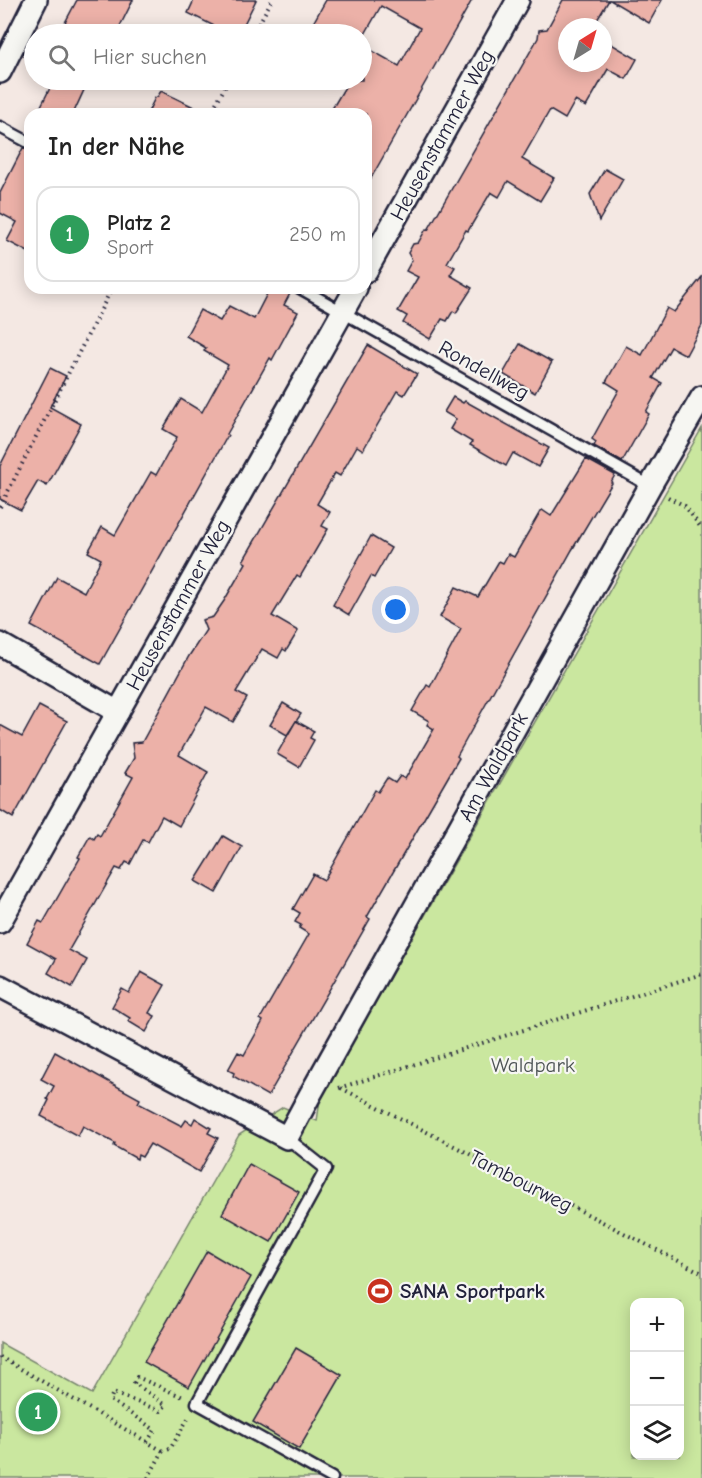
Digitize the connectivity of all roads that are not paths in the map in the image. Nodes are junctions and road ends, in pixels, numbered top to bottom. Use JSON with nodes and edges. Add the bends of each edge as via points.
{"nodes":[{"id":1,"x":36,"y":0,"type":"edge"},
{"id":2,"x":518,"y":0,"type":"edge"},
{"id":3,"x":0,"y":72,"type":"edge"},
{"id":4,"x":0,"y":127,"type":"edge"},
{"id":5,"x":24,"y":140,"type":"edge"},
{"id":6,"x":372,"y":260,"type":"edge"},
{"id":7,"x":310,"y":294,"type":"edge"},
{"id":8,"x":353,"y":294,"type":"edge"},
{"id":9,"x":342,"y":313,"type":"junction"},
{"id":10,"x":702,"y":397,"type":"edge"},
{"id":11,"x":650,"y":486,"type":"junction"},
{"id":12,"x":0,"y":644,"type":"edge"},
{"id":13,"x":118,"y":712,"type":"junction"},
{"id":14,"x":0,"y":922,"type":"edge"},
{"id":15,"x":0,"y":986,"type":"edge"},
{"id":16,"x":287,"y":1138,"type":"junction"},
{"id":17,"x":332,"y":1478,"type":"edge"}],
"edges":[{"from":1,"to":3,"type":"street"},
{"from":2,"to":6,"type":"street","name":"Heusenstammer Weg"},
{"from":4,"to":5,"type":"lane"},
{"from":7,"to":9,"type":"lane","name":"Rondellweg"},
{"from":8,"to":9,"type":"street","name":"Heusenstammer Weg"},
{"from":9,"to":11,"type":"lane","name":"Rondellweg"},
{"from":9,"to":13,"type":"street","name":"Heusenstammer Weg"},
{"from":10,"to":11,"type":"street","name":"Am Waldpark"},
{"from":11,"to":16,"type":"street","name":"Am Waldpark"},
{"from":12,"to":13,"type":"street"},
{"from":13,"to":14,"type":"street","name":"Heusenstammer Weg"},
{"from":15,"to":16,"type":"street"},
{"from":16,"to":17,"type":"lane","via":[[326,1169],[197,1403]]}]}
